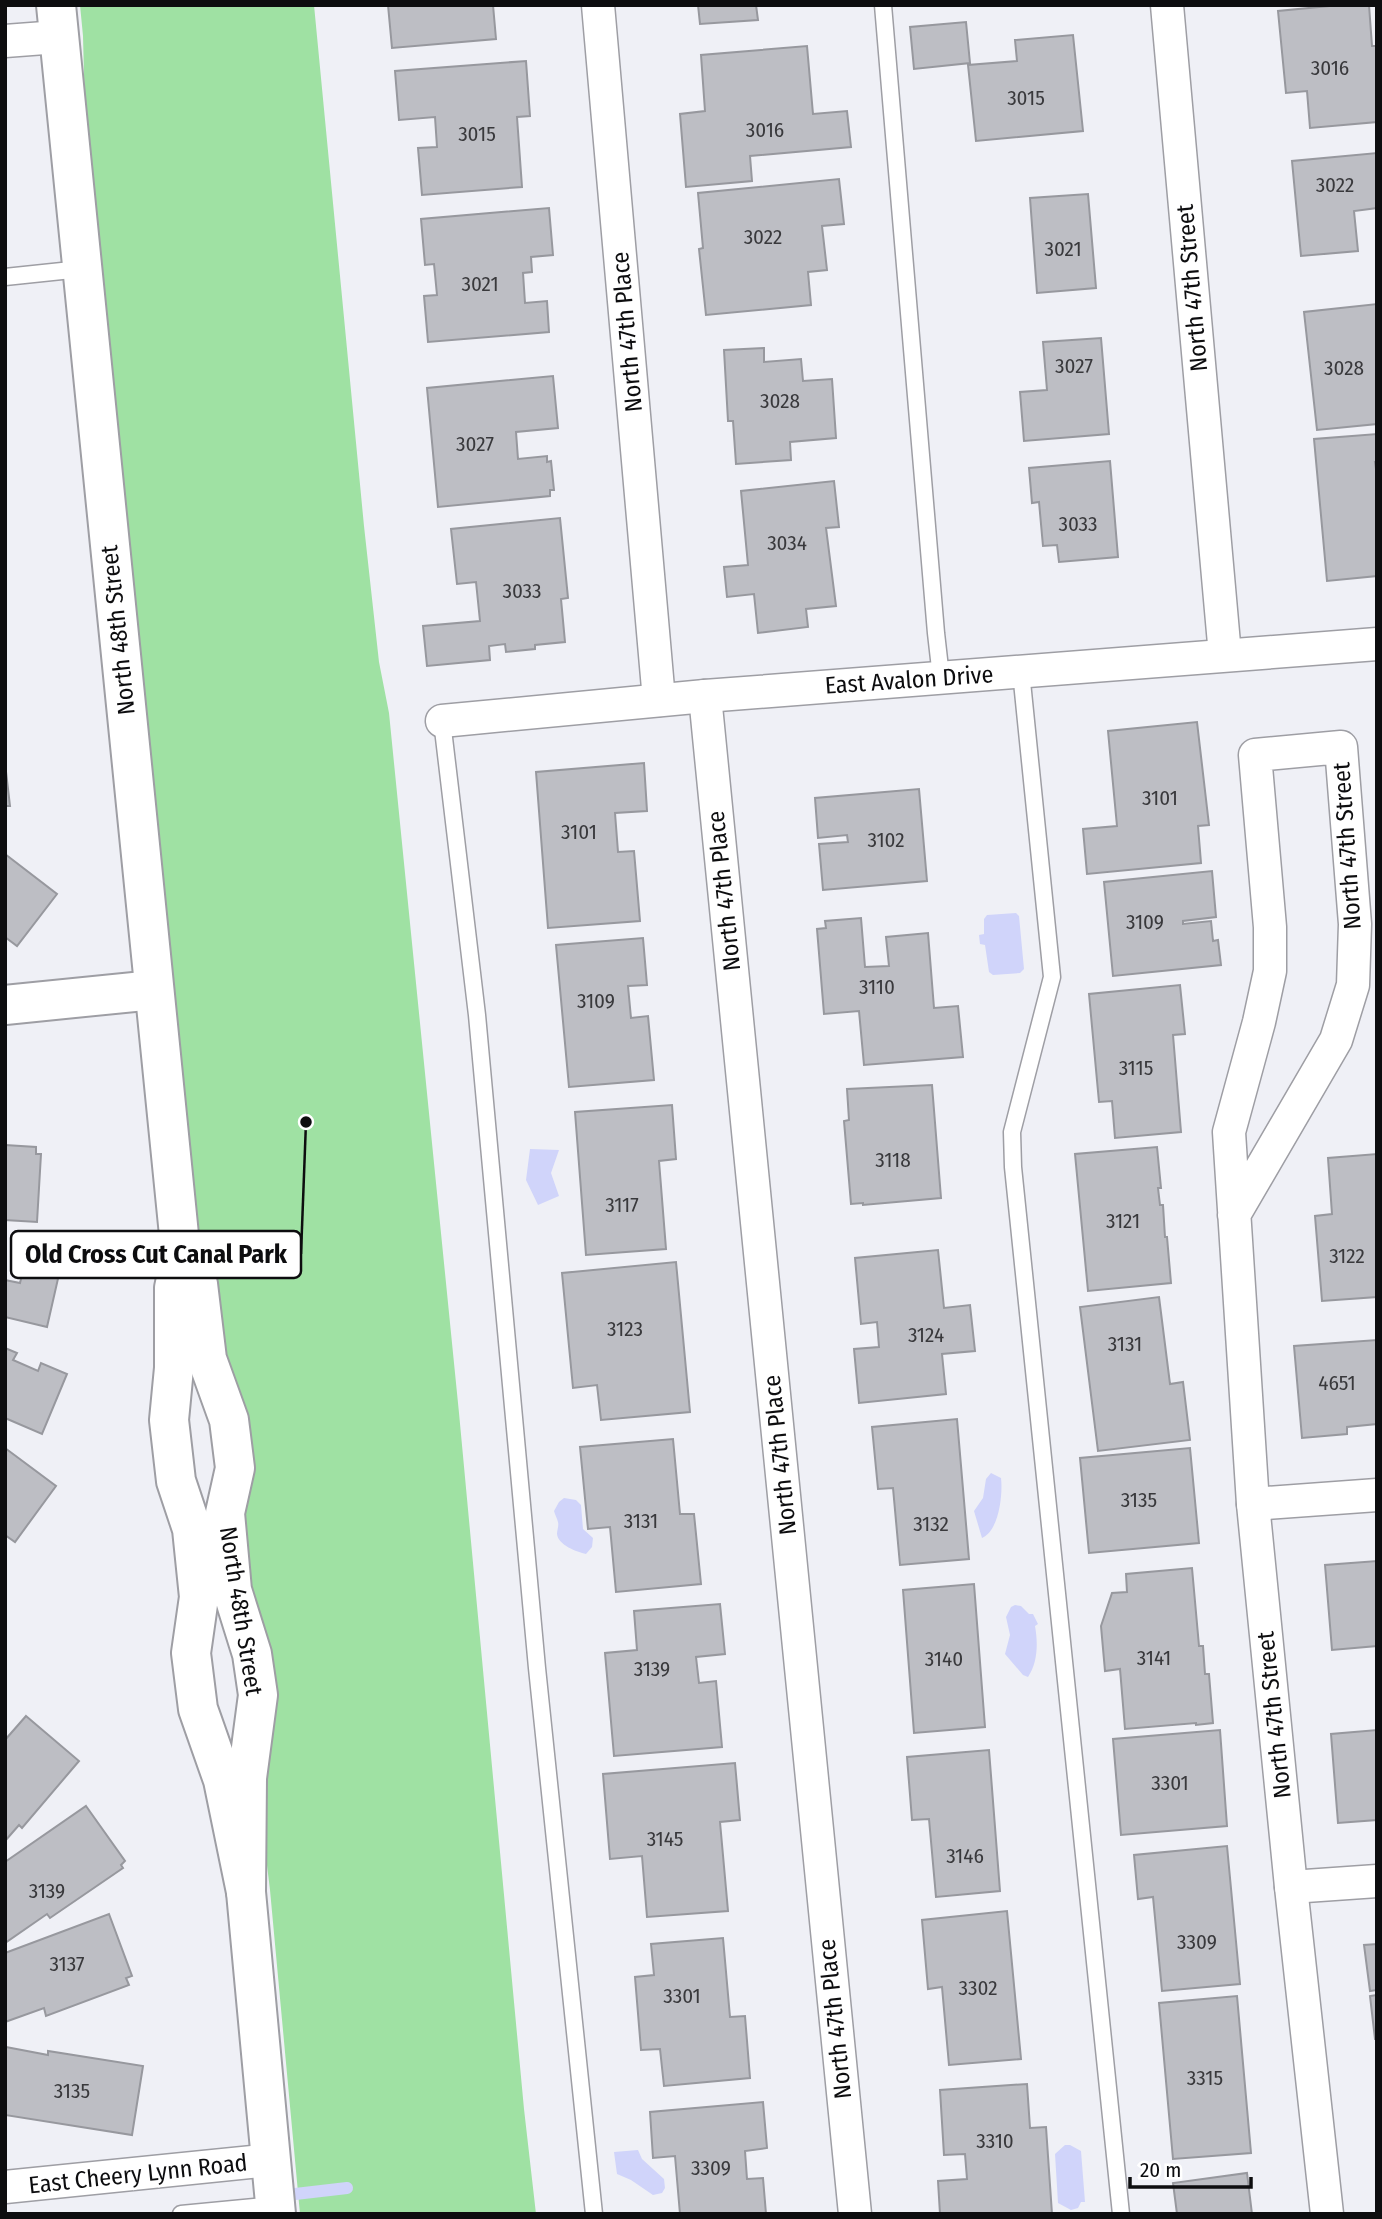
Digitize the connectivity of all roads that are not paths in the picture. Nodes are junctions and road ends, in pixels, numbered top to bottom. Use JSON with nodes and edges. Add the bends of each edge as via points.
{"nodes":[{"id":1,"x":598,"y":5,"type":"edge"},
{"id":2,"x":883,"y":5,"type":"edge"},
{"id":3,"x":1167,"y":5,"type":"edge"},
{"id":4,"x":57,"y":21,"type":"edge"},
{"id":5,"x":5,"y":41,"type":"edge"},
{"id":6,"x":81,"y":268,"type":"junction"},
{"id":7,"x":5,"y":276,"type":"edge"},
{"id":8,"x":1377,"y":644,"type":"edge"},
{"id":9,"x":1226,"y":655,"type":"junction"},
{"id":10,"x":1021,"y":672,"type":"junction"},
{"id":11,"x":941,"y":677,"type":"junction"},
{"id":12,"x":705,"y":696,"type":"junction"},
{"id":13,"x":659,"y":700,"type":"junction"},
{"id":14,"x":442,"y":721,"type":"joint"},
{"id":15,"x":155,"y":990,"type":"junction"},
{"id":16,"x":5,"y":1005,"type":"edge"},
{"id":17,"x":1234,"y":1215,"type":"junction"},
{"id":18,"x":181,"y":1255,"type":"junction"},
{"id":19,"x":1377,"y":1494,"type":"edge"},
{"id":20,"x":1253,"y":1504,"type":"junction"},
{"id":21,"x":1377,"y":1881,"type":"edge"},
{"id":22,"x":1291,"y":1888,"type":"junction"},
{"id":23,"x":246,"y":1892,"type":"junction"},
{"id":24,"x":271,"y":2160,"type":"junction"},
{"id":25,"x":5,"y":2187,"type":"edge"},
{"id":26,"x":275,"y":2209,"type":"edge"},
{"id":27,"x":181,"y":2214,"type":"edge"},
{"id":28,"x":594,"y":2214,"type":"edge"},
{"id":29,"x":855,"y":2214,"type":"edge"},
{"id":30,"x":1121,"y":2214,"type":"edge"},
{"id":31,"x":1327,"y":2214,"type":"edge"}],
"edges":[{"from":1,"to":13,"type":"street","name":"North 47th Place"},
{"from":2,"to":11,"type":"lane"},
{"from":3,"to":9,"type":"street","name":"North 47th Street"},
{"from":4,"to":5,"type":"street"},
{"from":4,"to":6,"type":"street","name":"North 48th Street"},
{"from":6,"to":7,"type":"lane"},
{"from":6,"to":15,"type":"street","name":"North 48th Street"},
{"from":8,"to":9,"type":"street","name":"East Avalon Drive"},
{"from":9,"to":10,"type":"street","name":"East Avalon Drive"},
{"from":10,"to":11,"type":"street","name":"East Avalon Drive"},
{"from":10,"to":30,"type":"lane","via":[[1052,977],[1012,1132],[1013,1167]]},
{"from":11,"to":12,"type":"street","name":"East Avalon Drive"},
{"from":12,"to":13,"type":"street","name":"East Avalon Drive"},
{"from":12,"to":29,"type":"street","name":"North 47th Place"},
{"from":13,"to":14,"type":"street","name":"East Avalon Drive"},
{"from":14,"to":28,"type":"lane","via":[[477,1015],[537,1668]]},
{"from":15,"to":16,"type":"street"},
{"from":15,"to":18,"type":"street","name":"North 48th Street"},
{"from":17,"to":17,"type":"street","name":"North 47th Street","via":[[1336,1040],[1353,985],[1355,924],[1341,747],[1255,755],[1270,971],[1229,1132]]},
{"from":17,"to":20,"type":"street","name":"North 47th Street"},
{"from":18,"to":23,"type":"street","name":"North 48th Street","via":[[174,1288],[169,1420],[176,1480],[192,1529],[199,1597],[191,1653],[198,1709],[223,1780]]},
{"from":18,"to":23,"type":"street","name":"North 48th Street","via":[[198,1284],[207,1359],[229,1420],[235,1468],[225,1513],[232,1590],[252,1654],[258,1695],[247,1778]]},
{"from":19,"to":20,"type":"street"},
{"from":20,"to":22,"type":"street","name":"North 47th Street"},
{"from":21,"to":22,"type":"street"},
{"from":22,"to":31,"type":"street","name":"North 47th Street"},
{"from":23,"to":24,"type":"street","name":"North 48th Street"},
{"from":24,"to":25,"type":"street","name":"East Cheery Lynn Road"},
{"from":24,"to":26,"type":"street","name":"North 48th Street"},
{"from":26,"to":27,"type":"lane"}]}
